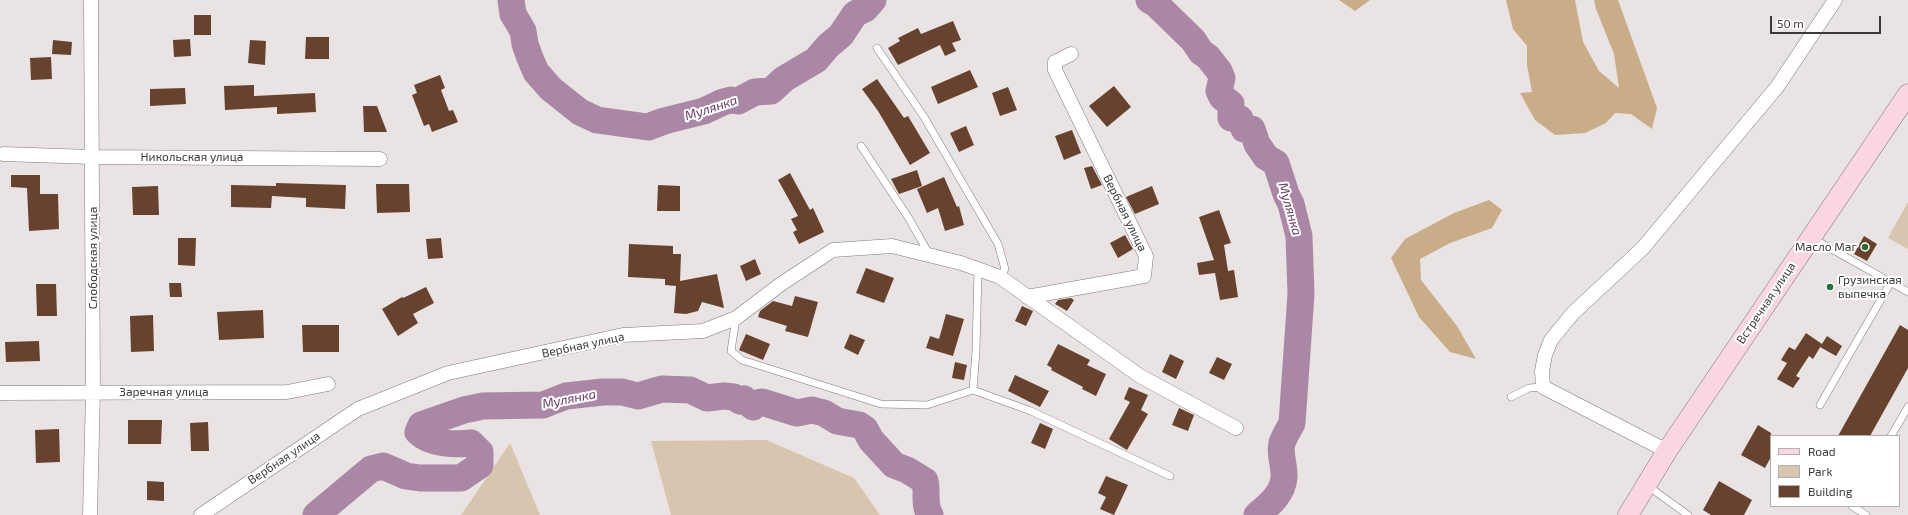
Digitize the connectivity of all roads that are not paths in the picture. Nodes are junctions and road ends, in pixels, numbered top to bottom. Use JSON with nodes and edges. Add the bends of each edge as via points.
{"nodes":[{"id":1,"x":90,"y":0,"type":"edge"},
{"id":2,"x":1835,"y":0,"type":"edge"},
{"id":3,"x":878,"y":48,"type":"dead end"},
{"id":4,"x":1071,"y":54,"type":"dead end"},
{"id":5,"x":1908,"y":94,"type":"edge"},
{"id":6,"x":861,"y":146,"type":"dead end"},
{"id":7,"x":3,"y":154,"type":"dead end"},
{"id":8,"x":92,"y":157,"type":"junction"},
{"id":9,"x":380,"y":159,"type":"dead end"},
{"id":10,"x":1810,"y":237,"type":"junction"},
{"id":11,"x":929,"y":255,"type":"junction"},
{"id":12,"x":978,"y":270,"type":"junction"},
{"id":13,"x":1000,"y":277,"type":"junction"},
{"id":14,"x":1891,"y":282,"type":"junction"},
{"id":15,"x":1908,"y":292,"type":"edge"},
{"id":16,"x":1027,"y":297,"type":"junction"},
{"id":17,"x":736,"y":318,"type":"junction"},
{"id":18,"x":328,"y":384,"type":"dead end"},
{"id":19,"x":1543,"y":387,"type":"junction"},
{"id":20,"x":973,"y":390,"type":"junction"},
{"id":21,"x":93,"y":392,"type":"junction"},
{"id":22,"x":0,"y":393,"type":"edge"},
{"id":23,"x":1512,"y":397,"type":"dead end"},
{"id":24,"x":1820,"y":405,"type":"dead end"},
{"id":25,"x":1908,"y":407,"type":"edge"},
{"id":26,"x":1236,"y":428,"type":"dead end"},
{"id":27,"x":1892,"y":435,"type":"edge"},
{"id":28,"x":1667,"y":451,"type":"junction"},
{"id":29,"x":1170,"y":476,"type":"dead end"},
{"id":30,"x":1647,"y":485,"type":"junction"},
{"id":31,"x":1854,"y":507,"type":"edge"},
{"id":32,"x":90,"y":515,"type":"edge"},
{"id":33,"x":201,"y":515,"type":"edge"},
{"id":34,"x":1628,"y":515,"type":"edge"},
{"id":35,"x":1688,"y":515,"type":"edge"},
{"id":36,"x":1866,"y":515,"type":"edge"}],
"edges":[{"from":1,"to":8,"type":"street","name":"Слободская улица"},
{"from":2,"to":19,"type":"street","via":[[1777,88],[1643,248],[1573,314],[1551,340],[1543,365]]},
{"from":3,"to":13,"type":"lane","via":[[924,117],[998,244],[1005,269]]},
{"from":4,"to":16,"type":"street","name":"Вербная улица","via":[[1055,62],[1055,70],[1146,256],[1144,276]]},
{"from":5,"to":10,"type":"main road","name":"Встречная улица"},
{"from":6,"to":11,"type":"lane","via":[[908,217]]},
{"from":7,"to":8,"type":"street","name":"Никольская улица"},
{"from":8,"to":9,"type":"street","name":"Никольская улица"},
{"from":8,"to":21,"type":"street","name":"Слободская улица"},
{"from":10,"to":14,"type":"lane"},
{"from":10,"to":28,"type":"main road","name":"Встречная улица"},
{"from":11,"to":12,"type":"street","name":"Вербная улица"},
{"from":11,"to":17,"type":"street","name":"Вербная улица","via":[[892,246],[832,250]]},
{"from":12,"to":13,"type":"street","name":"Вербная улица"},
{"from":12,"to":20,"type":"lane"},
{"from":13,"to":16,"type":"street","name":"Вербная улица"},
{"from":14,"to":15,"type":"lane"},
{"from":14,"to":24,"type":"lane"},
{"from":16,"to":26,"type":"street","name":"Вербная улица","via":[[1140,376]]},
{"from":17,"to":20,"type":"lane","via":[[731,351],[742,360],[881,404],[927,405]]},
{"from":17,"to":33,"type":"street","name":"Вербная улица","via":[[703,331],[623,335],[448,373],[358,409]]},
{"from":18,"to":21,"type":"street","name":"Заречная улица","via":[[287,392]]},
{"from":19,"to":23,"type":"lane","via":[[1521,390]]},
{"from":19,"to":28,"type":"street"},
{"from":20,"to":29,"type":"lane","via":[[1031,411]]},
{"from":21,"to":22,"type":"street","name":"Заречная улица"},
{"from":21,"to":32,"type":"street","name":"Слободская улица"},
{"from":25,"to":27,"type":"lane"},
{"from":28,"to":30,"type":"main road","name":"Встречная улица"},
{"from":30,"to":34,"type":"main road","name":"Встречная улица"},
{"from":30,"to":35,"type":"lane"},
{"from":31,"to":36,"type":"lane"}]}
